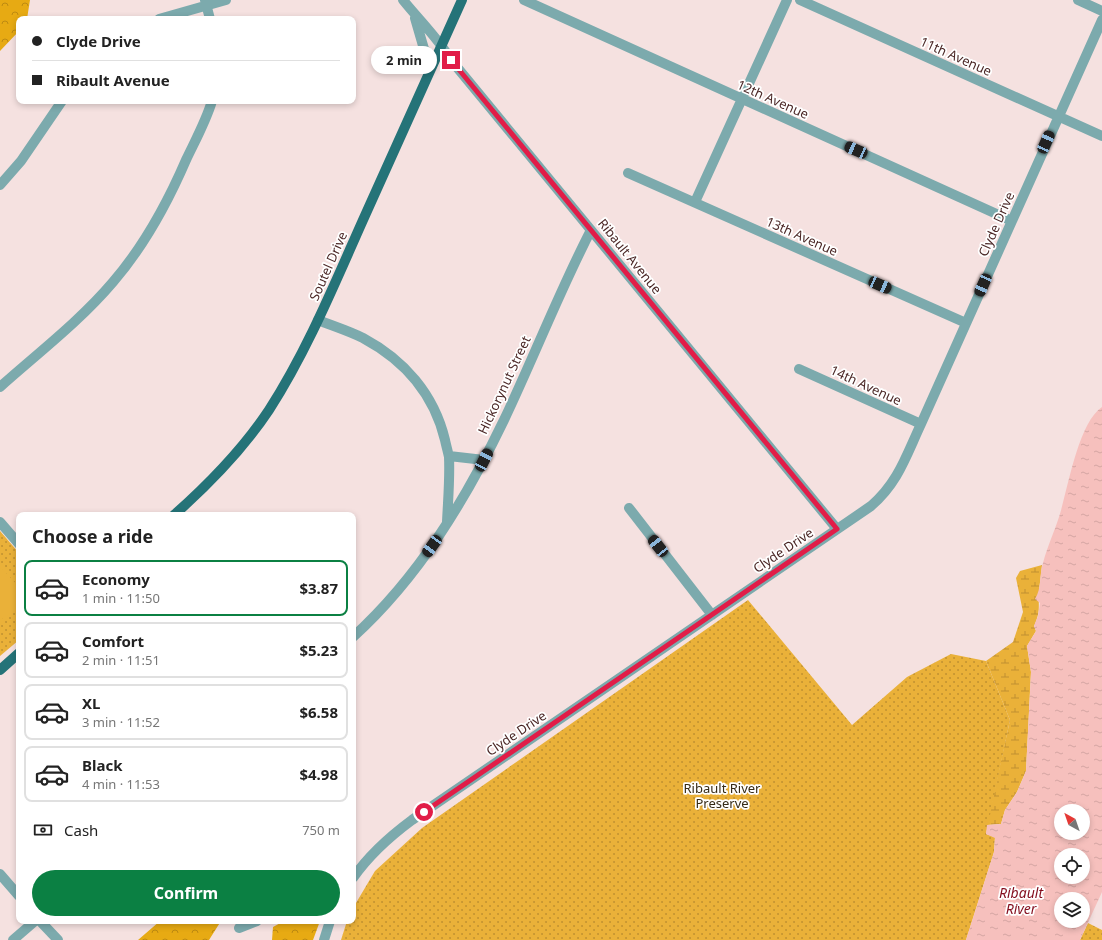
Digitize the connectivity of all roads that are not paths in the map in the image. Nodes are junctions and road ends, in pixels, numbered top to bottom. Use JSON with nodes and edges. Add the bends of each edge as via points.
{"nodes":[{"id":1,"x":226,"y":0,"type":"edge"},
{"id":2,"x":403,"y":0,"type":"edge"},
{"id":3,"x":462,"y":0,"type":"edge"},
{"id":4,"x":524,"y":0,"type":"edge"},
{"id":5,"x":787,"y":0,"type":"edge"},
{"id":6,"x":800,"y":0,"type":"edge"},
{"id":7,"x":1078,"y":0,"type":"edge"},
{"id":8,"x":206,"y":3,"type":"edge"},
{"id":9,"x":1102,"y":11,"type":"edge"},
{"id":10,"x":413,"y":12,"type":"junction"},
{"id":11,"x":168,"y":16,"type":"edge"},
{"id":12,"x":209,"y":16,"type":"edge"},
{"id":13,"x":1102,"y":20,"type":"edge"},
{"id":14,"x":442,"y":45,"type":"junction"},
{"id":15,"x":434,"y":61,"type":"junction"},
{"id":16,"x":742,"y":99,"type":"junction"},
{"id":17,"x":60,"y":104,"type":"edge"},
{"id":18,"x":211,"y":104,"type":"edge"},
{"id":19,"x":1058,"y":116,"type":"junction"},
{"id":20,"x":1102,"y":136,"type":"edge"},
{"id":21,"x":628,"y":172,"type":"dead end"},
{"id":22,"x":0,"y":185,"type":"edge"},
{"id":23,"x":695,"y":202,"type":"junction"},
{"id":24,"x":1012,"y":221,"type":"junction"},
{"id":25,"x":591,"y":230,"type":"junction"},
{"id":26,"x":318,"y":320,"type":"junction"},
{"id":27,"x":966,"y":323,"type":"junction"},
{"id":28,"x":799,"y":369,"type":"dead end"},
{"id":29,"x":0,"y":387,"type":"edge"},
{"id":30,"x":921,"y":424,"type":"junction"},
{"id":31,"x":449,"y":456,"type":"junction"},
{"id":32,"x":484,"y":460,"type":"junction"},
{"id":33,"x":629,"y":508,"type":"dead end"},
{"id":34,"x":177,"y":512,"type":"edge"},
{"id":35,"x":0,"y":522,"type":"edge"},
{"id":36,"x":447,"y":522,"type":"junction"},
{"id":37,"x":837,"y":529,"type":"junction"},
{"id":38,"x":16,"y":541,"type":"edge"},
{"id":39,"x":712,"y":615,"type":"junction"},
{"id":40,"x":356,"y":634,"type":"edge"},
{"id":41,"x":16,"y":656,"type":"edge"},
{"id":42,"x":0,"y":670,"type":"edge"},
{"id":43,"x":0,"y":874,"type":"edge"},
{"id":44,"x":356,"y":874,"type":"edge"},
{"id":45,"x":16,"y":893,"type":"edge"},
{"id":46,"x":32,"y":924,"type":"edge"},
{"id":47,"x":43,"y":924,"type":"edge"},
{"id":48,"x":249,"y":924,"type":"edge"},
{"id":49,"x":329,"y":924,"type":"edge"},
{"id":50,"x":239,"y":928,"type":"dead end"},
{"id":51,"x":13,"y":940,"type":"edge"},
{"id":52,"x":58,"y":940,"type":"edge"},
{"id":53,"x":324,"y":940,"type":"edge"}],
"edges":[{"from":1,"to":8,"type":"street"},
{"from":2,"to":10,"type":"street","name":"Ribault Avenue"},
{"from":3,"to":14,"type":"main road","name":"Soutel Drive"},
{"from":4,"to":16,"type":"street","name":"12th Avenue"},
{"from":5,"to":16,"type":"street"},
{"from":6,"to":19,"type":"street","name":"11th Avenue"},
{"from":7,"to":9,"type":"street"},
{"from":8,"to":11,"type":"street"},
{"from":8,"to":12,"type":"street"},
{"from":10,"to":14,"type":"street","name":"Ribault Avenue"},
{"from":10,"to":15,"type":"street","via":[[424,49]]},
{"from":13,"to":19,"type":"street","name":"Clyde Drive"},
{"from":14,"to":15,"type":"main road","name":"Soutel Drive"},
{"from":14,"to":25,"type":"street","name":"Ribault Avenue","via":[[451,60]]},
{"from":15,"to":26,"type":"main road","name":"Soutel Drive"},
{"from":16,"to":23,"type":"street"},
{"from":16,"to":24,"type":"street","name":"12th Avenue"},
{"from":17,"to":22,"type":"street","via":[[21,161]]},
{"from":18,"to":29,"type":"street","via":[[168,200],[152,228],[114,282],[87,310]]},
{"from":19,"to":20,"type":"street","name":"11th Avenue"},
{"from":19,"to":24,"type":"street","name":"Clyde Drive"},
{"from":21,"to":23,"type":"street","name":"13th Avenue"},
{"from":23,"to":27,"type":"street","name":"13th Avenue"},
{"from":24,"to":27,"type":"street","name":"Clyde Drive"},
{"from":25,"to":32,"type":"street","name":"Hickorynut Street"},
{"from":25,"to":37,"type":"street","name":"Ribault Avenue"},
{"from":26,"to":31,"type":"street","via":[[362,338],[402,365],[420,384],[432,404],[441,425]]},
{"from":26,"to":34,"type":"main road","name":"Soutel Drive","via":[[268,411],[226,465]]},
{"from":27,"to":30,"type":"street","name":"Clyde Drive"},
{"from":28,"to":30,"type":"street","name":"14th Avenue"},
{"from":30,"to":37,"type":"street","name":"Clyde Drive","via":[[891,486],[871,506]]},
{"from":31,"to":32,"type":"street"},
{"from":31,"to":36,"type":"street"},
{"from":32,"to":36,"type":"street","name":"Hickorynut Street","via":[[462,501]]},
{"from":33,"to":39,"type":"street"},
{"from":35,"to":38,"type":"street"},
{"from":36,"to":40,"type":"street","name":"Hickorynut Street","via":[[414,570]]},
{"from":37,"to":39,"type":"street","name":"Clyde Drive"},
{"from":39,"to":44,"type":"street","name":"Clyde Drive","via":[[412,820],[382,844]]},
{"from":41,"to":42,"type":"main road"},
{"from":43,"to":45,"type":"street"},
{"from":46,"to":51,"type":"street"},
{"from":47,"to":52,"type":"street"},
{"from":48,"to":50,"type":"street"},
{"from":49,"to":53,"type":"street"}]}
